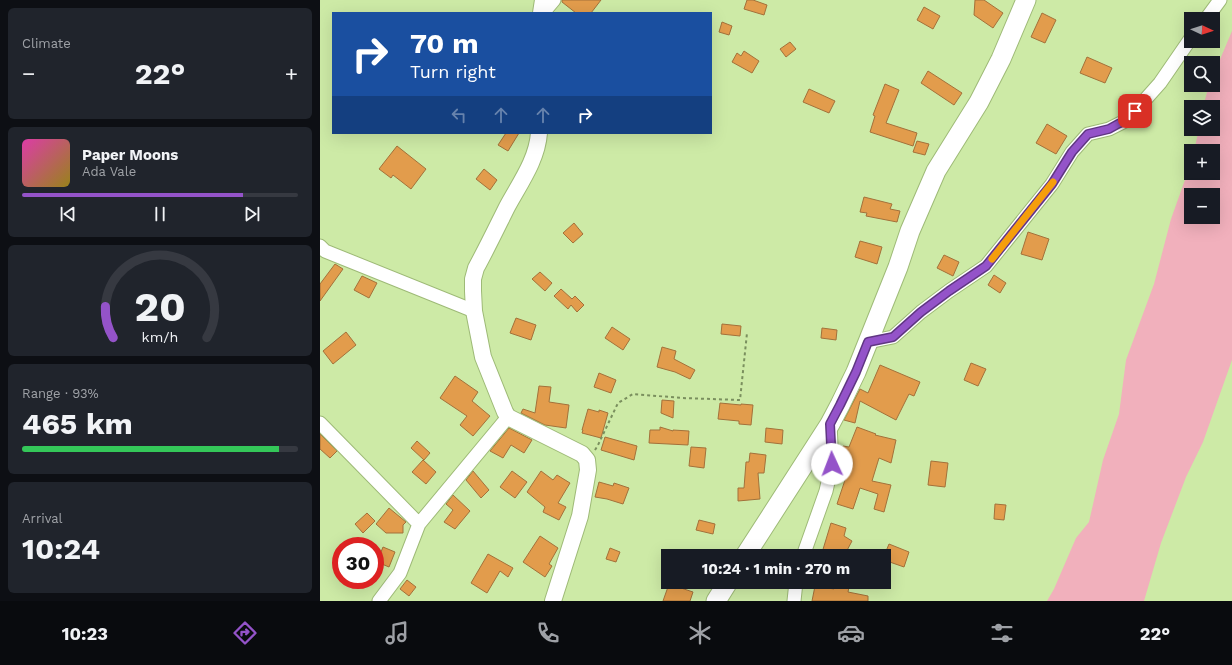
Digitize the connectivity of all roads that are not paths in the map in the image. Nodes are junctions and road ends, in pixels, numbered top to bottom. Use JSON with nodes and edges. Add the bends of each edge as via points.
{"nodes":[{"id":1,"x":543,"y":0,"type":"edge"},
{"id":2,"x":554,"y":0,"type":"edge"},
{"id":3,"x":1026,"y":0,"type":"edge"},
{"id":4,"x":1220,"y":0,"type":"edge"},
{"id":5,"x":542,"y":12,"type":"edge"},
{"id":6,"x":543,"y":12,"type":"edge"},
{"id":7,"x":1211,"y":12,"type":"edge"},
{"id":8,"x":1184,"y":48,"type":"edge"},
{"id":9,"x":538,"y":134,"type":"edge"},
{"id":10,"x":320,"y":246,"type":"edge"},
{"id":11,"x":474,"y":311,"type":"junction"},
{"id":12,"x":868,"y":342,"type":"junction"},
{"id":13,"x":508,"y":416,"type":"junction"},
{"id":14,"x":320,"y":423,"type":"edge"},
{"id":15,"x":830,"y":424,"type":"junction"},
{"id":16,"x":419,"y":524,"type":"junction"},
{"id":17,"x":750,"y":549,"type":"edge"},
{"id":18,"x":805,"y":549,"type":"edge"},
{"id":19,"x":724,"y":589,"type":"edge"},
{"id":20,"x":795,"y":589,"type":"edge"},
{"id":21,"x":379,"y":601,"type":"edge"},
{"id":22,"x":553,"y":601,"type":"edge"},
{"id":23,"x":716,"y":601,"type":"edge"},
{"id":24,"x":794,"y":601,"type":"edge"}],
"edges":[{"from":1,"to":5,"type":"street"},
{"from":2,"to":6,"type":"street"},
{"from":3,"to":12,"type":"main road","via":[[979,102],[936,171]]},
{"from":4,"to":7,"type":"street"},
{"from":8,"to":12,"type":"street","via":[[1160,83],[1127,120],[1109,129],[1088,134],[1072,152],[1052,184],[986,266],[949,291],[893,337]]},
{"from":9,"to":11,"type":"street","via":[[532,162],[476,268]]},
{"from":10,"to":11,"type":"street","via":[[325,251]]},
{"from":11,"to":13,"type":"street","via":[[483,357]]},
{"from":12,"to":15,"type":"main road"},
{"from":13,"to":16,"type":"street"},
{"from":13,"to":22,"type":"street","via":[[582,454],[587,460],[588,470],[580,516]]},
{"from":14,"to":16,"type":"street"},
{"from":15,"to":17,"type":"main road"},
{"from":15,"to":18,"type":"street","via":[[832,464],[826,491]]},
{"from":16,"to":21,"type":"street","via":[[400,573]]},
{"from":19,"to":23,"type":"main road"},
{"from":20,"to":24,"type":"street"}]}
